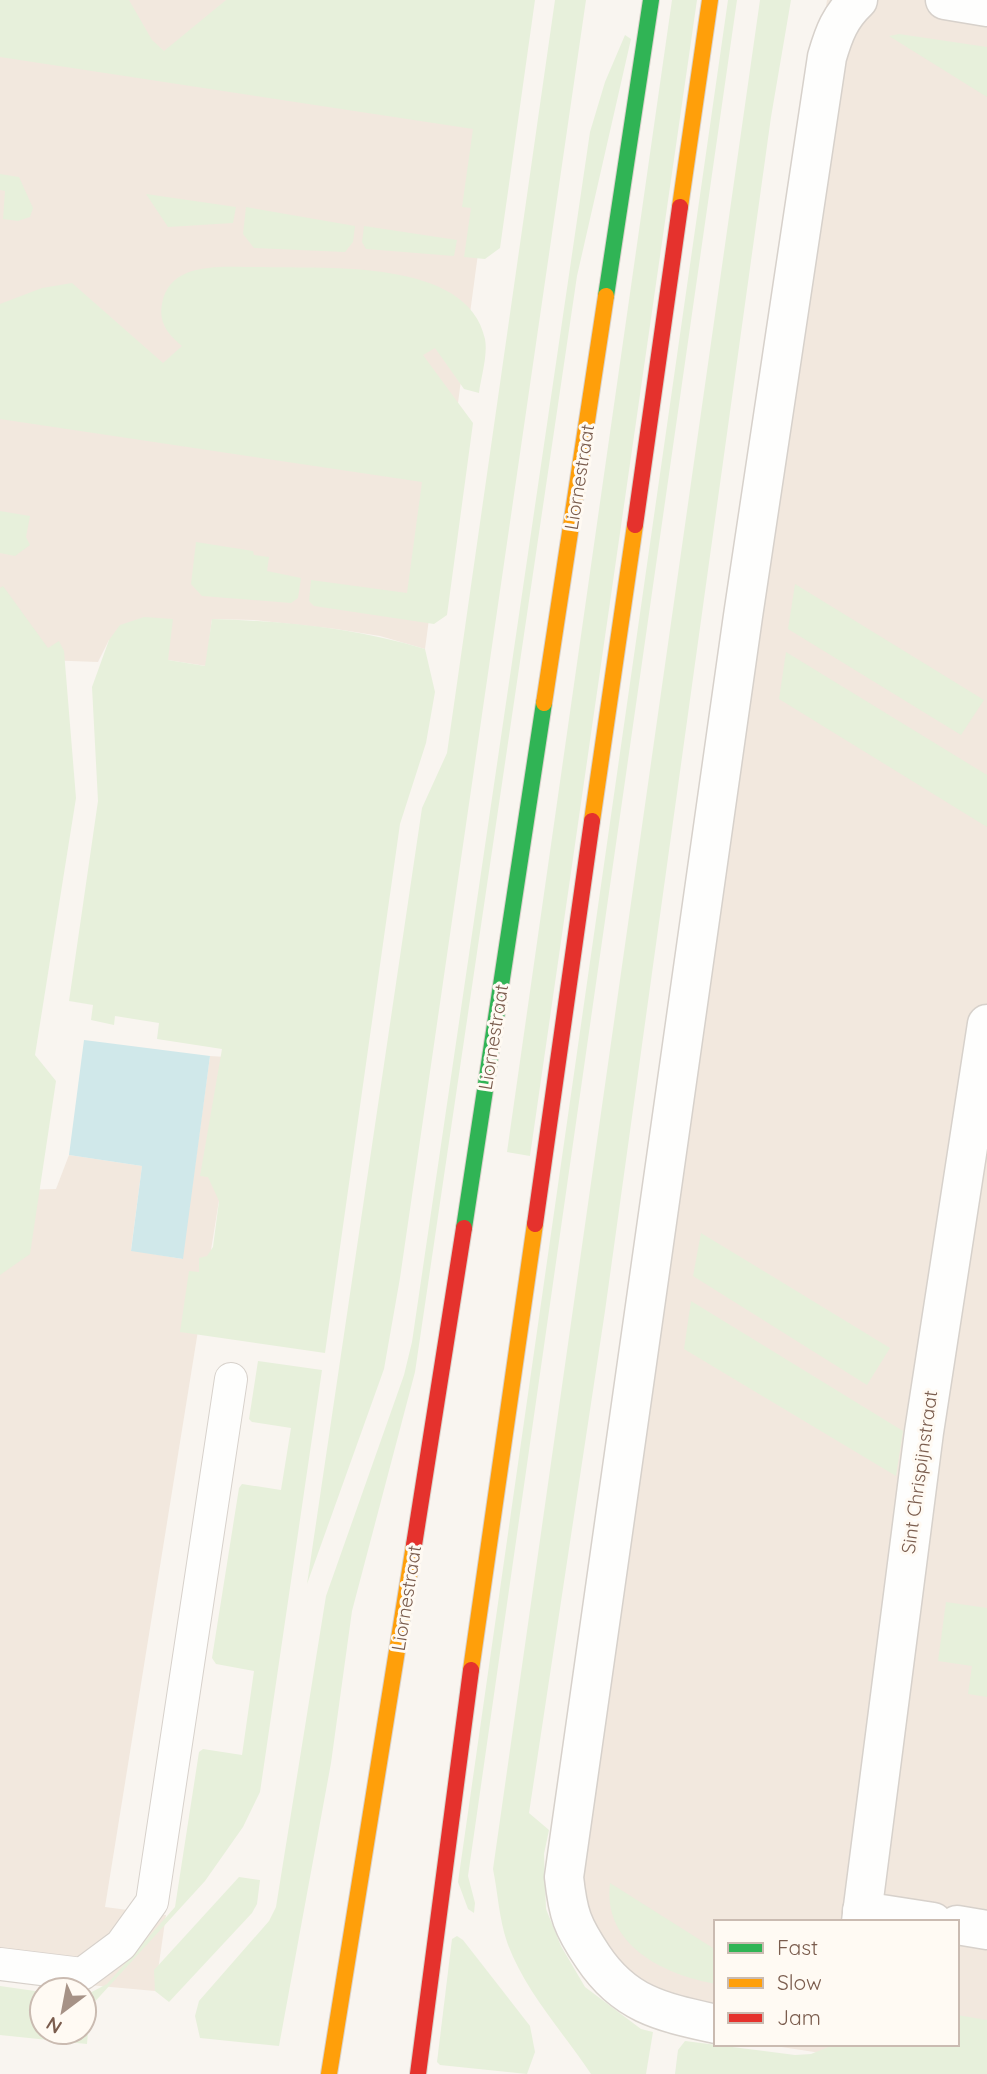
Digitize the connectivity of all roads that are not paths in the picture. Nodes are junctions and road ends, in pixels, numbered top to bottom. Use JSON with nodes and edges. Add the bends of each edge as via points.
{"nodes":[{"id":1,"x":651,"y":0,"type":"edge"},
{"id":2,"x":709,"y":0,"type":"edge"},
{"id":3,"x":858,"y":0,"type":"edge"},
{"id":4,"x":945,"y":0,"type":"edge"},
{"id":5,"x":987,"y":6,"type":"edge"},
{"id":6,"x":987,"y":1024,"type":"edge"},
{"id":7,"x":231,"y":1379,"type":"dead end"},
{"id":8,"x":861,"y":1916,"type":"edge"},
{"id":9,"x":909,"y":1920,"type":"edge"},
{"id":10,"x":959,"y":1925,"type":"edge"},
{"id":11,"x":987,"y":1930,"type":"edge"},
{"id":12,"x":0,"y":1964,"type":"edge"},
{"id":13,"x":714,"y":2024,"type":"edge"},
{"id":14,"x":329,"y":2074,"type":"edge"},
{"id":15,"x":418,"y":2074,"type":"edge"}],
"edges":[{"from":1,"to":14,"type":"street","name":"Liornestraat","via":[[435,1417]]},
{"from":2,"to":15,"type":"street","via":[[451,1808]]},
{"from":3,"to":13,"type":"street","via":[[834,30],[827,57],[564,1877],[569,1917],[608,1979],[626,1995],[671,2014]]},
{"from":4,"to":5,"type":"street"},
{"from":6,"to":8,"type":"street","name":"Sint Chrispijnstraat","via":[[924,1432]]},
{"from":7,"to":12,"type":"lane","via":[[152,1902],[121,1945],[82,1974]]},
{"from":8,"to":9,"type":"street"},
{"from":10,"to":11,"type":"street"}]}
